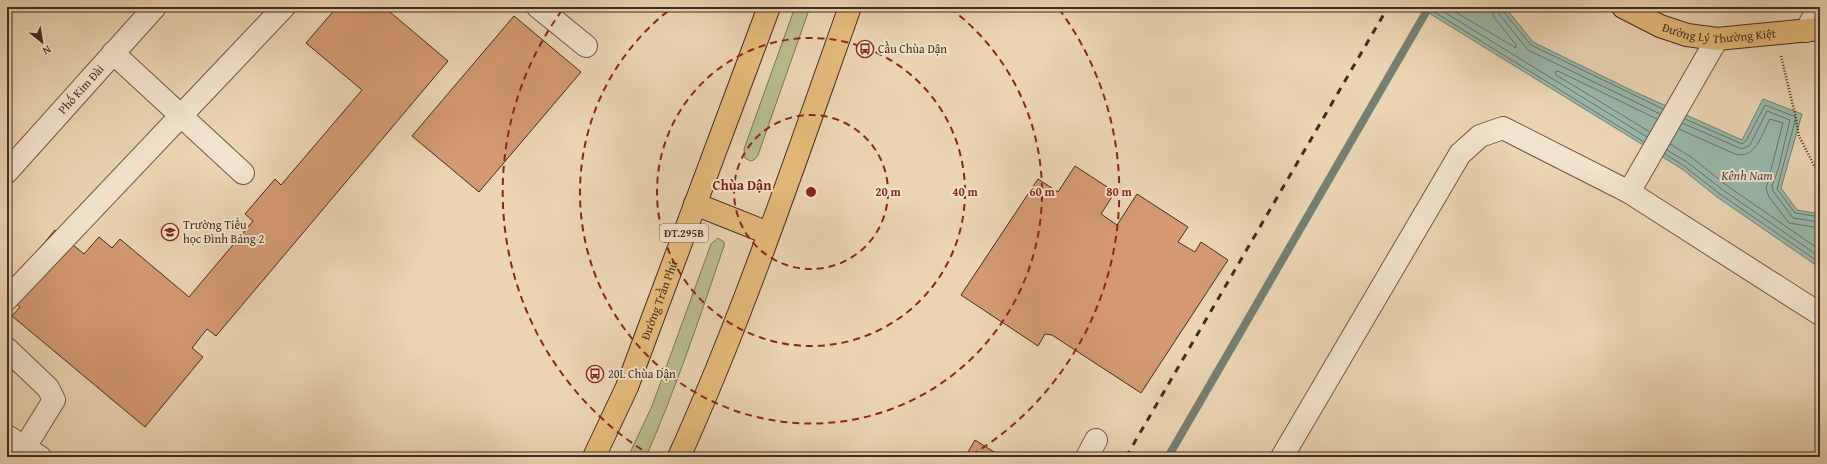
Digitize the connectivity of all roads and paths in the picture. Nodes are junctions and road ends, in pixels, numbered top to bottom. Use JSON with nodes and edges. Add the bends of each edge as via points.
{"nodes":[{"id":1,"x":155,"y":7,"type":"edge"},
{"id":2,"x":284,"y":7,"type":"edge"},
{"id":3,"x":538,"y":7,"type":"edge"},
{"id":4,"x":769,"y":7,"type":"edge"},
{"id":5,"x":850,"y":7,"type":"edge"},
{"id":6,"x":1623,"y":7,"type":"edge"},
{"id":7,"x":1819,"y":7,"type":"edge"},
{"id":8,"x":1813,"y":30,"type":"edge"},
{"id":9,"x":1775,"y":33,"type":"junction"},
{"id":10,"x":1717,"y":39,"type":"junction"},
{"id":11,"x":586,"y":46,"type":"dead end"},
{"id":12,"x":113,"y":53,"type":"junction"},
{"id":13,"x":181,"y":116,"type":"junction"},
{"id":14,"x":7,"y":172,"type":"edge"},
{"id":15,"x":243,"y":174,"type":"dead end"},
{"id":16,"x":1820,"y":177,"type":"edge"},
{"id":17,"x":1629,"y":192,"type":"junction"},
{"id":18,"x":695,"y":204,"type":"junction"},
{"id":19,"x":768,"y":233,"type":"junction"},
{"id":20,"x":7,"y":299,"type":"edge"},
{"id":21,"x":1820,"y":314,"type":"edge"},
{"id":22,"x":7,"y":349,"type":"edge"},
{"id":23,"x":24,"y":447,"type":"edge"},
{"id":24,"x":594,"y":457,"type":"edge"},
{"id":25,"x":680,"y":457,"type":"edge"},
{"id":26,"x":1282,"y":457,"type":"edge"}],
"edges":[{"from":1,"to":12,"type":"street","name":"Phố Kim Đài"},
{"from":2,"to":13,"type":"street"},
{"from":3,"to":11,"type":"street"},
{"from":4,"to":18,"type":"main road","name":"Đường Trần Phú","number":"ĐT.295B"},
{"from":5,"to":19,"type":"main road"},
{"from":6,"to":10,"type":"main road","name":"Đường Lý Thường Kiệt","via":[[1660,26],[1687,35]]},
{"from":7,"to":8,"type":"street"},
{"from":8,"to":9,"type":"main road","name":"Đường Lý Thường Kiệt"},
{"from":9,"to":10,"type":"main road","name":"Đường Lý Thường Kiệt"},
{"from":9,"to":16,"type":"path","via":[[1799,136]]},
{"from":10,"to":17,"type":"street"},
{"from":12,"to":13,"type":"street"},
{"from":12,"to":14,"type":"street","name":"Phố Kim Đài"},
{"from":13,"to":15,"type":"street"},
{"from":13,"to":20,"type":"street"},
{"from":17,"to":21,"type":"street"},
{"from":17,"to":26,"type":"street","via":[[1503,128],[1480,136],[1460,154]]},
{"from":18,"to":19,"type":"main road"},
{"from":18,"to":24,"type":"main road","name":"Đường Trần Phú","number":"ĐT.295B","via":[[627,387]]},
{"from":19,"to":25,"type":"main road","via":[[730,337]]},
{"from":22,"to":23,"type":"street","via":[[48,388],[54,400]]}]}
